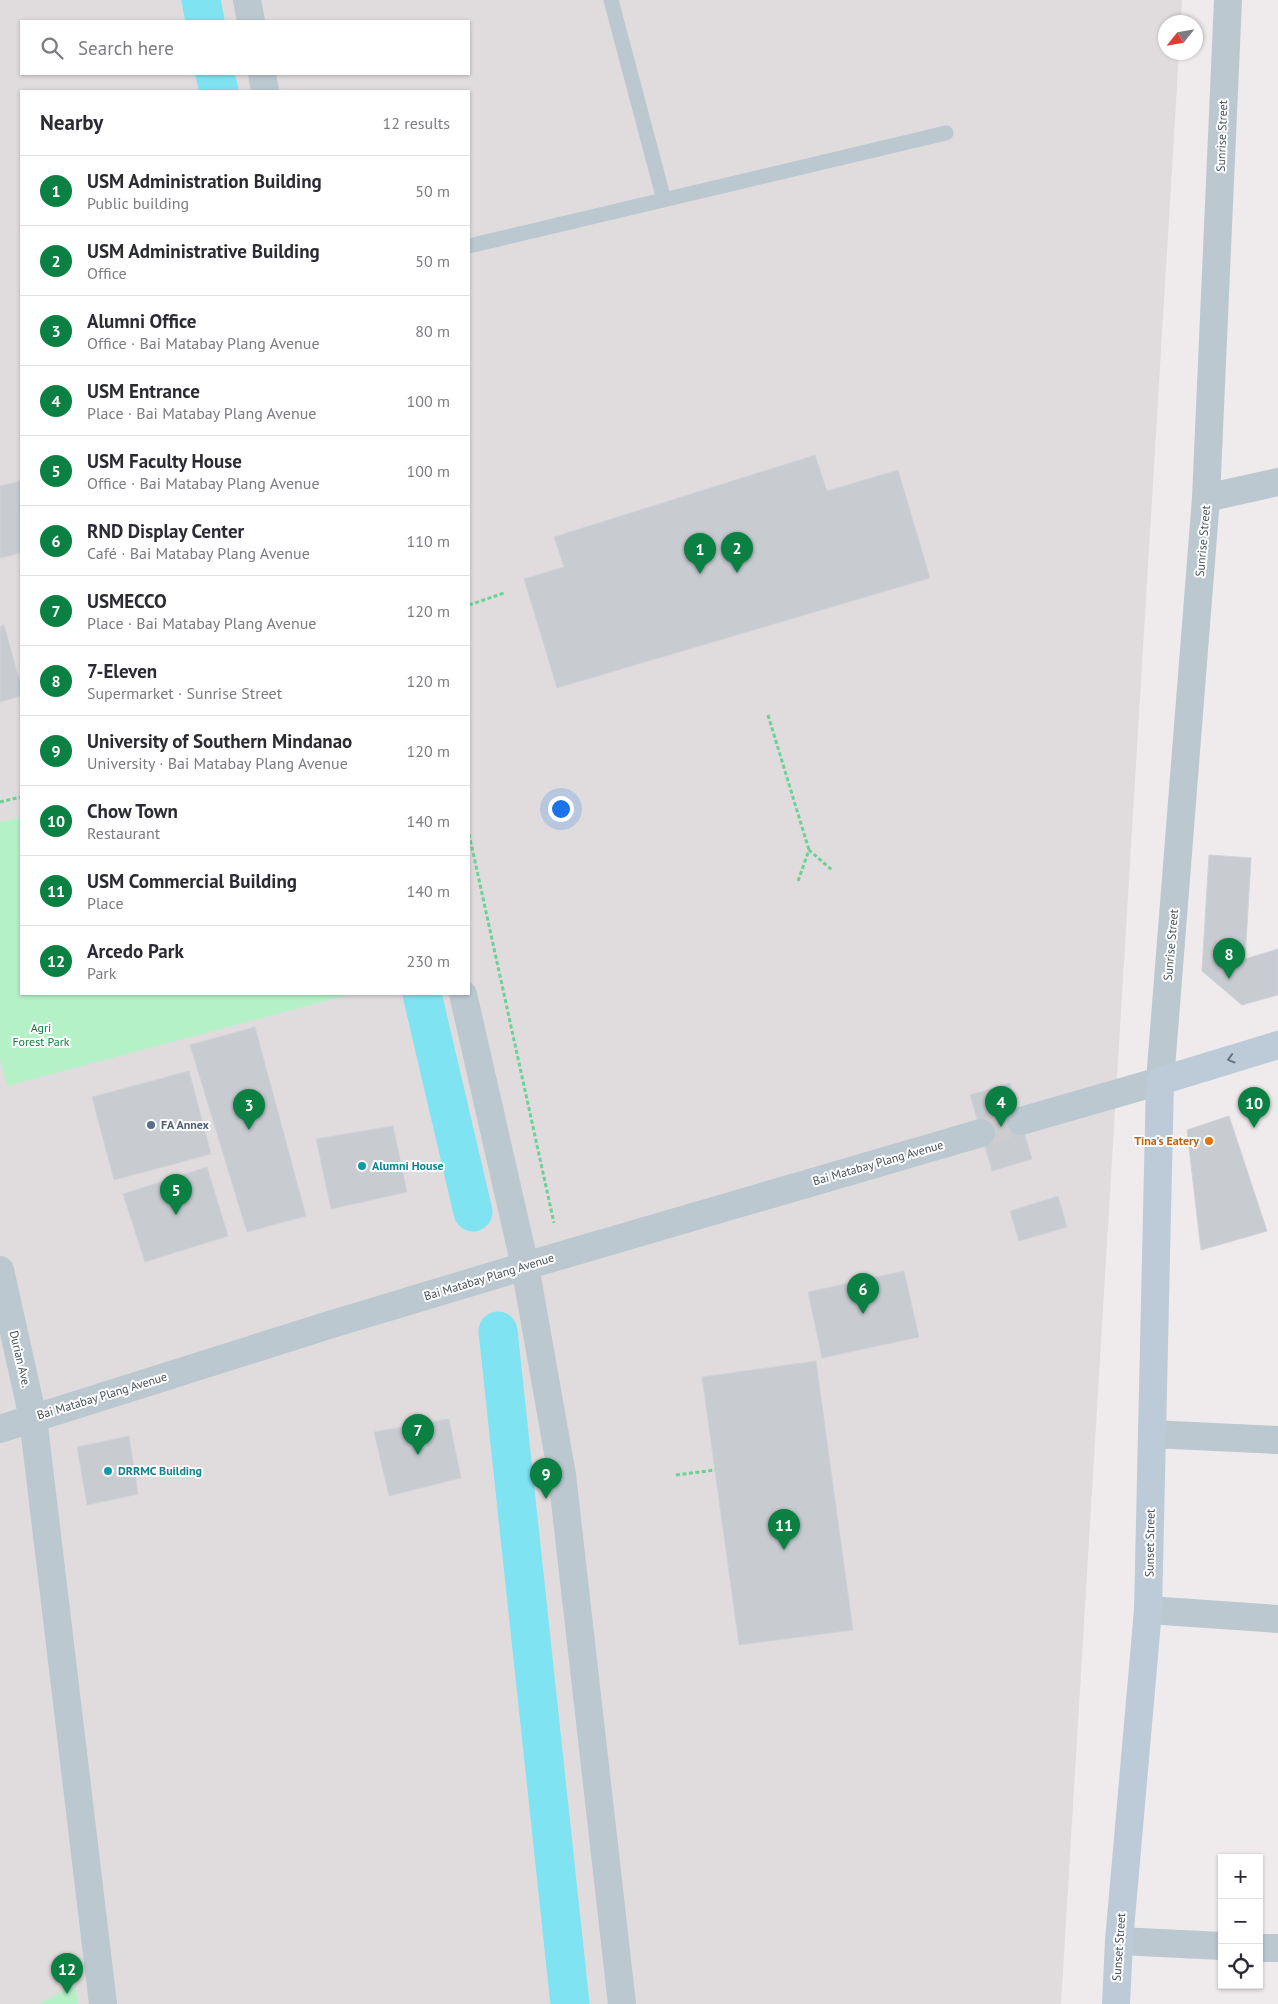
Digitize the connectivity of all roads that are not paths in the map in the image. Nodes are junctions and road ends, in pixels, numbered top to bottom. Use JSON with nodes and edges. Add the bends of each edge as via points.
{"nodes":[{"id":1,"x":247,"y":0,"type":"edge"},
{"id":2,"x":611,"y":0,"type":"edge"},
{"id":3,"x":1228,"y":0,"type":"edge"},
{"id":4,"x":251,"y":20,"type":"edge"},
{"id":5,"x":262,"y":75,"type":"edge"},
{"id":6,"x":265,"y":90,"type":"edge"},
{"id":7,"x":946,"y":133,"type":"dead end"},
{"id":8,"x":664,"y":200,"type":"junction"},
{"id":9,"x":470,"y":246,"type":"edge"},
{"id":10,"x":1278,"y":482,"type":"edge"},
{"id":11,"x":1206,"y":498,"type":"junction"},
{"id":12,"x":463,"y":995,"type":"edge"},
{"id":13,"x":1278,"y":1045,"type":"edge"},
{"id":14,"x":1160,"y":1081,"type":"junction"},
{"id":15,"x":1021,"y":1121,"type":"tunnel mouth"},
{"id":16,"x":981,"y":1133,"type":"tunnel mouth"},
{"id":17,"x":525,"y":1266,"type":"junction"},
{"id":18,"x":0,"y":1270,"type":"edge"},
{"id":19,"x":33,"y":1418,"type":"junction"},
{"id":20,"x":0,"y":1429,"type":"edge"},
{"id":21,"x":1152,"y":1434,"type":"junction"},
{"id":22,"x":1278,"y":1440,"type":"edge"},
{"id":23,"x":1148,"y":1610,"type":"junction"},
{"id":24,"x":1278,"y":1619,"type":"edge"},
{"id":25,"x":1119,"y":1942,"type":"junction"},
{"id":26,"x":1218,"y":1946,"type":"edge"},
{"id":27,"x":1263,"y":1948,"type":"edge"},
{"id":28,"x":1278,"y":1948,"type":"edge"},
{"id":29,"x":103,"y":2004,"type":"edge"},
{"id":30,"x":622,"y":2004,"type":"edge"},
{"id":31,"x":1116,"y":2004,"type":"edge"}],
"edges":[{"from":1,"to":4,"type":"street"},
{"from":2,"to":8,"type":"lane"},
{"from":3,"to":11,"type":"street","name":"Sunrise Street"},
{"from":5,"to":6,"type":"street"},
{"from":7,"to":8,"type":"lane"},
{"from":8,"to":9,"type":"lane"},
{"from":10,"to":11,"type":"street"},
{"from":11,"to":14,"type":"street","name":"Sunrise Street"},
{"from":12,"to":17,"type":"street"},
{"from":13,"to":14,"type":"street","one_way":true},
{"from":14,"to":15,"type":"street"},
{"from":14,"to":21,"type":"street","name":"Sunset Street"},
{"from":16,"to":17,"type":"street","name":"Bai Matabay Plang Avenue"},
{"from":17,"to":19,"type":"street","name":"Bai Matabay Plang Avenue"},
{"from":17,"to":30,"type":"street","via":[[562,1475]]},
{"from":18,"to":19,"type":"street","name":"Durian Ave."},
{"from":19,"to":20,"type":"street","name":"Bai Matabay Plang Avenue"},
{"from":19,"to":29,"type":"street","name":"Durian Ave."},
{"from":21,"to":22,"type":"street"},
{"from":21,"to":23,"type":"street","name":"Sunset Street"},
{"from":23,"to":24,"type":"street"},
{"from":23,"to":25,"type":"street","name":"Sunset Street"},
{"from":25,"to":26,"type":"street"},
{"from":25,"to":31,"type":"street","name":"Sunset Street"},
{"from":27,"to":28,"type":"street"}]}
